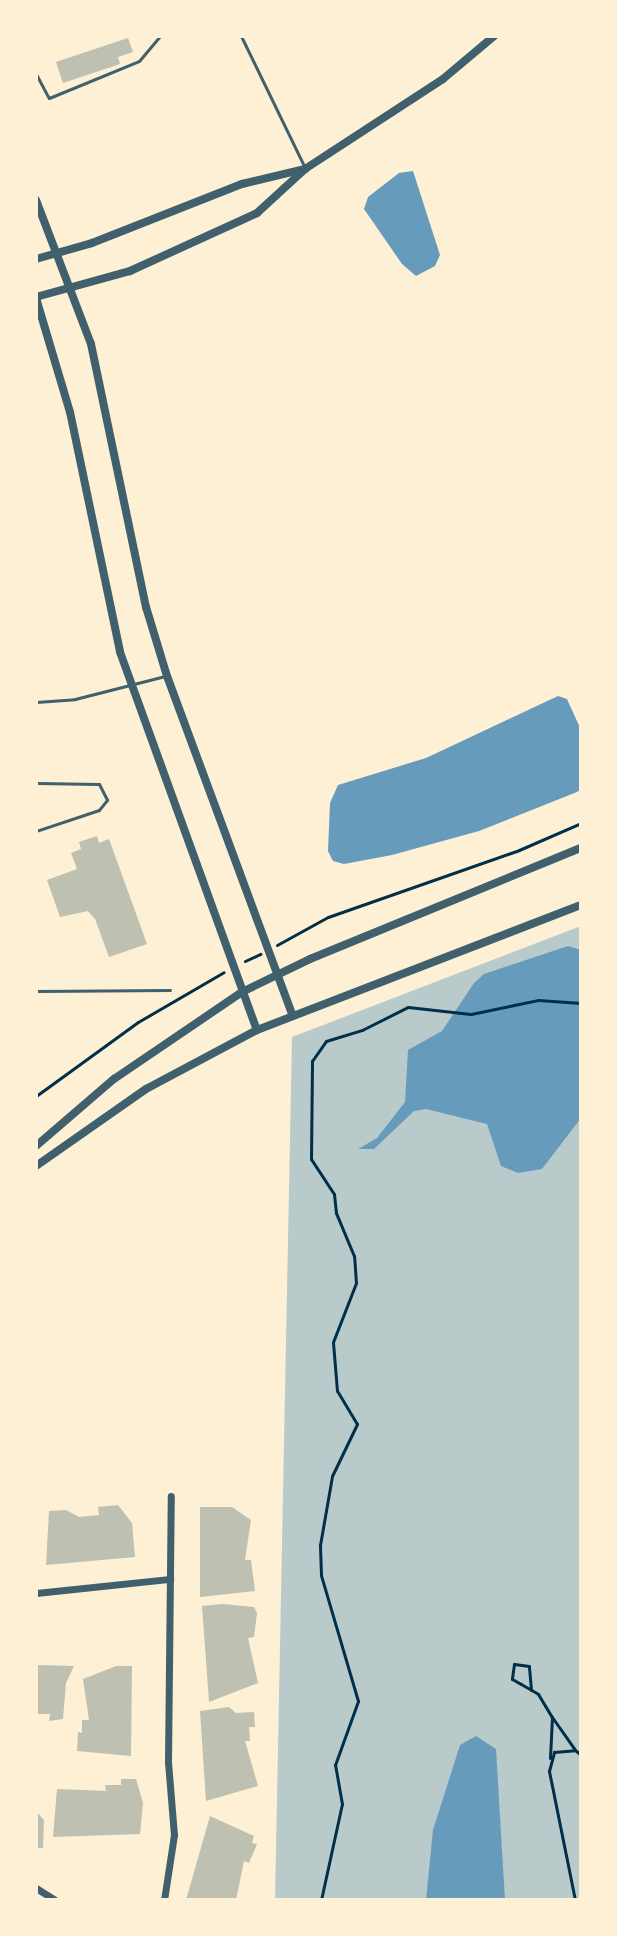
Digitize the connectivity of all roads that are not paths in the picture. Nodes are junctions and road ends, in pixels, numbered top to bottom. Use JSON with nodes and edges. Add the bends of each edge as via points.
{"nodes":[{"id":1,"x":160,"y":36,"type":"edge"},
{"id":2,"x":241,"y":36,"type":"edge"},
{"id":3,"x":494,"y":36,"type":"edge"},
{"id":4,"x":36,"y":74,"type":"edge"},
{"id":5,"x":305,"y":169,"type":"junction"},
{"id":6,"x":36,"y":200,"type":"edge"},
{"id":7,"x":59,"y":253,"type":"junction"},
{"id":8,"x":36,"y":259,"type":"edge"},
{"id":9,"x":72,"y":288,"type":"junction"},
{"id":10,"x":36,"y":297,"type":"edge"},
{"id":11,"x":36,"y":589,"type":"edge"},
{"id":12,"x":36,"y":598,"type":"edge"},
{"id":13,"x":167,"y":676,"type":"junction"},
{"id":14,"x":130,"y":685,"type":"junction"},
{"id":15,"x":36,"y":702,"type":"edge"},
{"id":16,"x":36,"y":783,"type":"edge"},
{"id":17,"x":36,"y":831,"type":"edge"},
{"id":18,"x":581,"y":848,"type":"edge"},
{"id":19,"x":581,"y":905,"type":"edge"},
{"id":20,"x":276,"y":974,"type":"junction"},
{"id":21,"x":170,"y":990,"type":"dead end"},
{"id":22,"x":36,"y":991,"type":"edge"},
{"id":23,"x":242,"y":992,"type":"junction"},
{"id":24,"x":292,"y":1014,"type":"junction"},
{"id":25,"x":257,"y":1030,"type":"junction"},
{"id":26,"x":36,"y":1146,"type":"edge"},
{"id":27,"x":36,"y":1166,"type":"edge"},
{"id":28,"x":171,"y":1496,"type":"dead end"},
{"id":29,"x":170,"y":1579,"type":"junction"},
{"id":30,"x":36,"y":1593,"type":"edge"},
{"id":31,"x":36,"y":1888,"type":"edge"},
{"id":32,"x":55,"y":1900,"type":"edge"},
{"id":33,"x":164,"y":1900,"type":"edge"}],
"edges":[{"from":1,"to":4,"type":"lane","via":[[139,61],[45,96]]},
{"from":2,"to":5,"type":"lane"},
{"from":3,"to":5,"type":"street","via":[[443,79]]},
{"from":5,"to":7,"type":"street","via":[[242,184]]},
{"from":5,"to":9,"type":"street","via":[[245,219],[160,259]]},
{"from":6,"to":7,"type":"street"},
{"from":7,"to":8,"type":"street"},
{"from":7,"to":9,"type":"street"},
{"from":9,"to":10,"type":"street"},
{"from":9,"to":13,"type":"street","via":[[104,396],[146,607]]},
{"from":10,"to":14,"type":"street","via":[[63,386],[104,592]]},
{"from":11,"to":12,"type":"lane"},
{"from":13,"to":14,"type":"lane"},
{"from":13,"to":20,"type":"street"},
{"from":14,"to":15,"type":"lane"},
{"from":14,"to":23,"type":"street"},
{"from":16,"to":17,"type":"lane","via":[[99,784],[107,800],[99,810]]},
{"from":18,"to":20,"type":"street"},
{"from":19,"to":24,"type":"street"},
{"from":20,"to":23,"type":"street"},
{"from":20,"to":24,"type":"street"},
{"from":21,"to":22,"type":"lane"},
{"from":23,"to":25,"type":"street"},
{"from":23,"to":26,"type":"street","via":[[114,1079]]},
{"from":24,"to":25,"type":"street"},
{"from":25,"to":27,"type":"street","via":[[134,1096]]},
{"from":28,"to":29,"type":"street"},
{"from":29,"to":30,"type":"street"},
{"from":29,"to":33,"type":"street","via":[[168,1762],[174,1835]]},
{"from":31,"to":32,"type":"street"}]}
